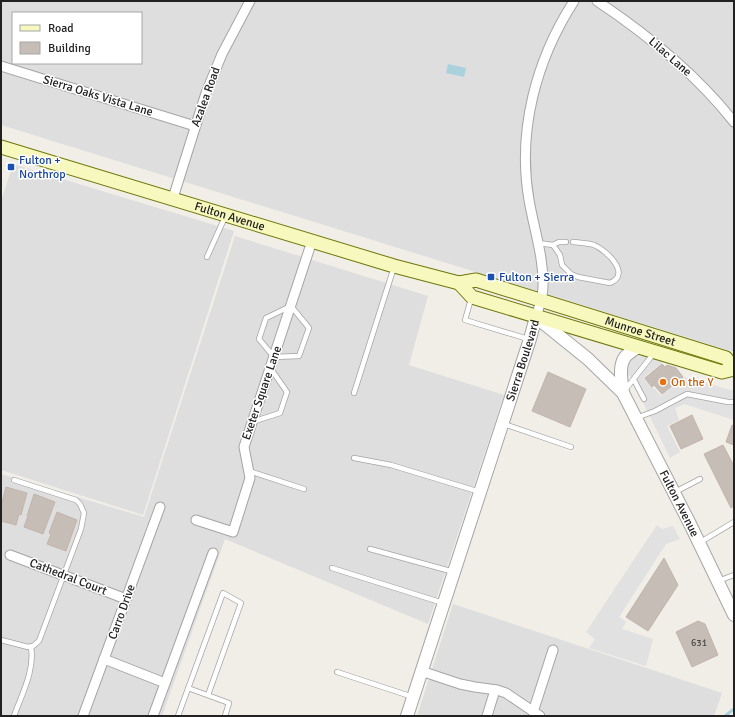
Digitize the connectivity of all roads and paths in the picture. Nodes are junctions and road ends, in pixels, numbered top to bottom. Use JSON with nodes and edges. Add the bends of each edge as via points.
{"nodes":[{"id":1,"x":250,"y":1,"type":"edge"},
{"id":2,"x":574,"y":1,"type":"edge"},
{"id":3,"x":597,"y":1,"type":"edge"},
{"id":4,"x":1,"y":66,"type":"edge"},
{"id":5,"x":733,"y":118,"type":"edge"},
{"id":6,"x":194,"y":126,"type":"junction"},
{"id":7,"x":1,"y":147,"type":"edge"},
{"id":8,"x":173,"y":198,"type":"junction"},
{"id":9,"x":226,"y":214,"type":"junction"},
{"id":10,"x":312,"y":241,"type":"junction"},
{"id":11,"x":566,"y":242,"type":"dead end"},
{"id":12,"x":573,"y":242,"type":"dead end"},
{"id":13,"x":538,"y":243,"type":"junction"},
{"id":14,"x":553,"y":244,"type":"junction"},
{"id":15,"x":207,"y":257,"type":"dead end"},
{"id":16,"x":394,"y":266,"type":"junction"},
{"id":17,"x":459,"y":283,"type":"junction"},
{"id":18,"x":472,"y":297,"type":"junction"},
{"id":19,"x":541,"y":300,"type":"junction"},
{"id":20,"x":291,"y":306,"type":"junction"},
{"id":21,"x":536,"y":317,"type":"junction"},
{"id":22,"x":530,"y":339,"type":"junction"},
{"id":23,"x":638,"y":347,"type":"junction"},
{"id":24,"x":655,"y":352,"type":"junction"},
{"id":25,"x":274,"y":357,"type":"junction"},
{"id":26,"x":270,"y":368,"type":"junction"},
{"id":27,"x":734,"y":369,"type":"edge"},
{"id":28,"x":634,"y":380,"type":"junction"},
{"id":29,"x":354,"y":393,"type":"dead end"},
{"id":30,"x":623,"y":393,"type":"junction"},
{"id":31,"x":644,"y":399,"type":"dead end"},
{"id":32,"x":734,"y":402,"type":"edge"},
{"id":33,"x":635,"y":418,"type":"junction"},
{"id":34,"x":252,"y":422,"type":"junction"},
{"id":35,"x":502,"y":423,"type":"junction"},
{"id":36,"x":571,"y":447,"type":"dead end"},
{"id":37,"x":354,"y":458,"type":"dead end"},
{"id":38,"x":249,"y":470,"type":"junction"},
{"id":39,"x":700,"y":479,"type":"dead end"},
{"id":40,"x":14,"y":480,"type":"dead end"},
{"id":41,"x":304,"y":489,"type":"dead end"},
{"id":42,"x":480,"y":492,"type":"junction"},
{"id":43,"x":674,"y":492,"type":"junction"},
{"id":44,"x":160,"y":507,"type":"dead end"},
{"id":45,"x":196,"y":520,"type":"dead end"},
{"id":46,"x":734,"y":522,"type":"edge"},
{"id":47,"x":699,"y":543,"type":"junction"},
{"id":48,"x":370,"y":549,"type":"dead end"},
{"id":49,"x":213,"y":553,"type":"dead end"},
{"id":50,"x":10,"y":555,"type":"dead end"},
{"id":51,"x":332,"y":568,"type":"dead end"},
{"id":52,"x":454,"y":572,"type":"junction"},
{"id":53,"x":734,"y":575,"type":"edge"},
{"id":54,"x":65,"y":576,"type":"junction"},
{"id":55,"x":718,"y":581,"type":"junction"},
{"id":56,"x":126,"y":599,"type":"junction"},
{"id":57,"x":444,"y":603,"type":"junction"},
{"id":58,"x":734,"y":615,"type":"edge"},
{"id":59,"x":1,"y":640,"type":"edge"},
{"id":60,"x":31,"y":647,"type":"junction"},
{"id":61,"x":553,"y":650,"type":"dead end"},
{"id":62,"x":104,"y":659,"type":"junction"},
{"id":63,"x":421,"y":671,"type":"junction"},
{"id":64,"x":337,"y":672,"type":"dead end"},
{"id":65,"x":165,"y":683,"type":"junction"},
{"id":66,"x":188,"y":688,"type":"junction"},
{"id":67,"x":495,"y":690,"type":"junction"},
{"id":68,"x":208,"y":695,"type":"junction"},
{"id":69,"x":413,"y":697,"type":"junction"},
{"id":70,"x":536,"y":714,"type":"edge"},
{"id":71,"x":14,"y":716,"type":"edge"},
{"id":72,"x":83,"y":716,"type":"edge"},
{"id":73,"x":153,"y":716,"type":"edge"},
{"id":74,"x":178,"y":716,"type":"edge"},
{"id":75,"x":225,"y":716,"type":"edge"},
{"id":76,"x":407,"y":716,"type":"edge"},
{"id":77,"x":487,"y":716,"type":"edge"}],
"edges":[{"from":1,"to":6,"type":"street","name":"Azalea Road","via":[[222,54]]},
{"from":2,"to":13,"type":"street","name":"Sierra Boulevard","via":[[547,52],[533,93],[524,147],[529,199]]},
{"from":3,"to":5,"type":"street","name":"Lilac Lane","via":[[670,56]]},
{"from":4,"to":6,"type":"street","name":"Sierra Oaks Vista Lane"},
{"from":6,"to":8,"type":"street","name":"Azalea Road"},
{"from":7,"to":8,"type":"main road","name":"Fulton Avenue"},
{"from":8,"to":9,"type":"main road","name":"Fulton Avenue"},
{"from":9,"to":10,"type":"main road","name":"Fulton Avenue"},
{"from":9,"to":15,"type":"lane"},
{"from":10,"to":16,"type":"main road","name":"Fulton Avenue"},
{"from":10,"to":20,"type":"street","name":"Exeter Square Lane"},
{"from":11,"to":14,"type":"lane"},
{"from":12,"to":14,"type":"lane","via":[[593,245],[602,250],[614,260],[620,272],[618,277],[610,283],[578,278],[562,265],[560,255]]},
{"from":13,"to":14,"type":"lane"},
{"from":13,"to":19,"type":"street","name":"Sierra Boulevard","via":[[542,263]]},
{"from":16,"to":17,"type":"main road","name":"Fulton Avenue"},
{"from":16,"to":29,"type":"lane"},
{"from":17,"to":18,"type":"main road","name":"Fulton Avenue"},
{"from":17,"to":19,"type":"main road","name":"Fulton Avenue","via":[[476,280]]},
{"from":18,"to":21,"type":"main road","name":"Fulton Avenue"},
{"from":18,"to":22,"type":"lane","via":[[465,320]]},
{"from":19,"to":21,"type":"street","name":"Sierra Boulevard"},
{"from":19,"to":27,"type":"main road","name":"Munroe Street","via":[[726,358]]},
{"from":20,"to":25,"type":"street","name":"Exeter Square Lane"},
{"from":20,"to":25,"type":"lane","via":[[266,318],[260,339]]},
{"from":20,"to":25,"type":"lane","via":[[309,328],[298,356]]},
{"from":21,"to":22,"type":"street","name":"Sierra Boulevard"},
{"from":21,"to":23,"type":"main road","name":"Munroe Street"},
{"from":21,"to":30,"type":"street","name":"Fulton Avenue","via":[[583,355]]},
{"from":22,"to":35,"type":"street","name":"Sierra Boulevard"},
{"from":23,"to":24,"type":"main road","name":"Munroe Street"},
{"from":23,"to":30,"type":"street","name":"Fulton Avenue","via":[[625,356],[622,364]]},
{"from":24,"to":27,"type":"main road","name":"Munroe Street","via":[[722,372]]},
{"from":24,"to":28,"type":"lane"},
{"from":25,"to":26,"type":"street","name":"Exeter Square Lane"},
{"from":26,"to":34,"type":"street","name":"Exeter Square Lane"},
{"from":26,"to":34,"type":"lane","via":[[287,392],[280,413]]},
{"from":28,"to":30,"type":"lane"},
{"from":28,"to":31,"type":"lane"},
{"from":30,"to":33,"type":"street","name":"Fulton Avenue"},
{"from":32,"to":33,"type":"lane","via":[[687,394],[655,411]]},
{"from":33,"to":43,"type":"street","name":"Fulton Avenue"},
{"from":34,"to":38,"type":"street","name":"Exeter Square Lane","via":[[244,447]]},
{"from":35,"to":36,"type":"lane"},
{"from":35,"to":42,"type":"street","name":"Sierra Boulevard"},
{"from":37,"to":42,"type":"lane","via":[[391,465]]},
{"from":38,"to":41,"type":"lane"},
{"from":38,"to":45,"type":"street","name":"Exeter Square Lane","via":[[250,478],[233,532]]},
{"from":39,"to":43,"type":"lane"},
{"from":40,"to":54,"type":"lane","via":[[76,500],[83,508],[82,529]]},
{"from":42,"to":52,"type":"street","name":"Sierra Boulevard"},
{"from":43,"to":47,"type":"street","name":"Fulton Avenue"},
{"from":44,"to":56,"type":"street","name":"Carro Drive"},
{"from":46,"to":47,"type":"lane"},
{"from":47,"to":55,"type":"street","name":"Fulton Avenue"},
{"from":48,"to":52,"type":"lane"},
{"from":49,"to":65,"type":"street"},
{"from":50,"to":54,"type":"street","name":"Cathedral Court"},
{"from":51,"to":57,"type":"lane"},
{"from":52,"to":57,"type":"street","name":"Sierra Boulevard"},
{"from":53,"to":55,"type":"lane"},
{"from":54,"to":56,"type":"street","name":"Cathedral Court"},
{"from":54,"to":60,"type":"lane","via":[[41,637]]},
{"from":55,"to":58,"type":"street","name":"Fulton Avenue"},
{"from":56,"to":62,"type":"street","name":"Carro Drive"},
{"from":57,"to":63,"type":"street","name":"Sierra Boulevard"},
{"from":59,"to":60,"type":"lane"},
{"from":60,"to":71,"type":"lane","via":[[31,668]]},
{"from":61,"to":70,"type":"street"},
{"from":62,"to":65,"type":"street"},
{"from":62,"to":72,"type":"street","name":"Carro Drive"},
{"from":63,"to":67,"type":"street","via":[[467,686]]},
{"from":63,"to":69,"type":"street","name":"Sierra Boulevard"},
{"from":64,"to":69,"type":"lane"},
{"from":65,"to":73,"type":"street"},
{"from":66,"to":68,"type":"lane"},
{"from":66,"to":68,"type":"lane","via":[[223,592],[241,603]]},
{"from":66,"to":74,"type":"lane"},
{"from":67,"to":70,"type":"street","via":[[513,697]]},
{"from":67,"to":77,"type":"street"},
{"from":68,"to":75,"type":"lane","via":[[229,703]]},
{"from":69,"to":76,"type":"street","name":"Sierra Boulevard"}]}
